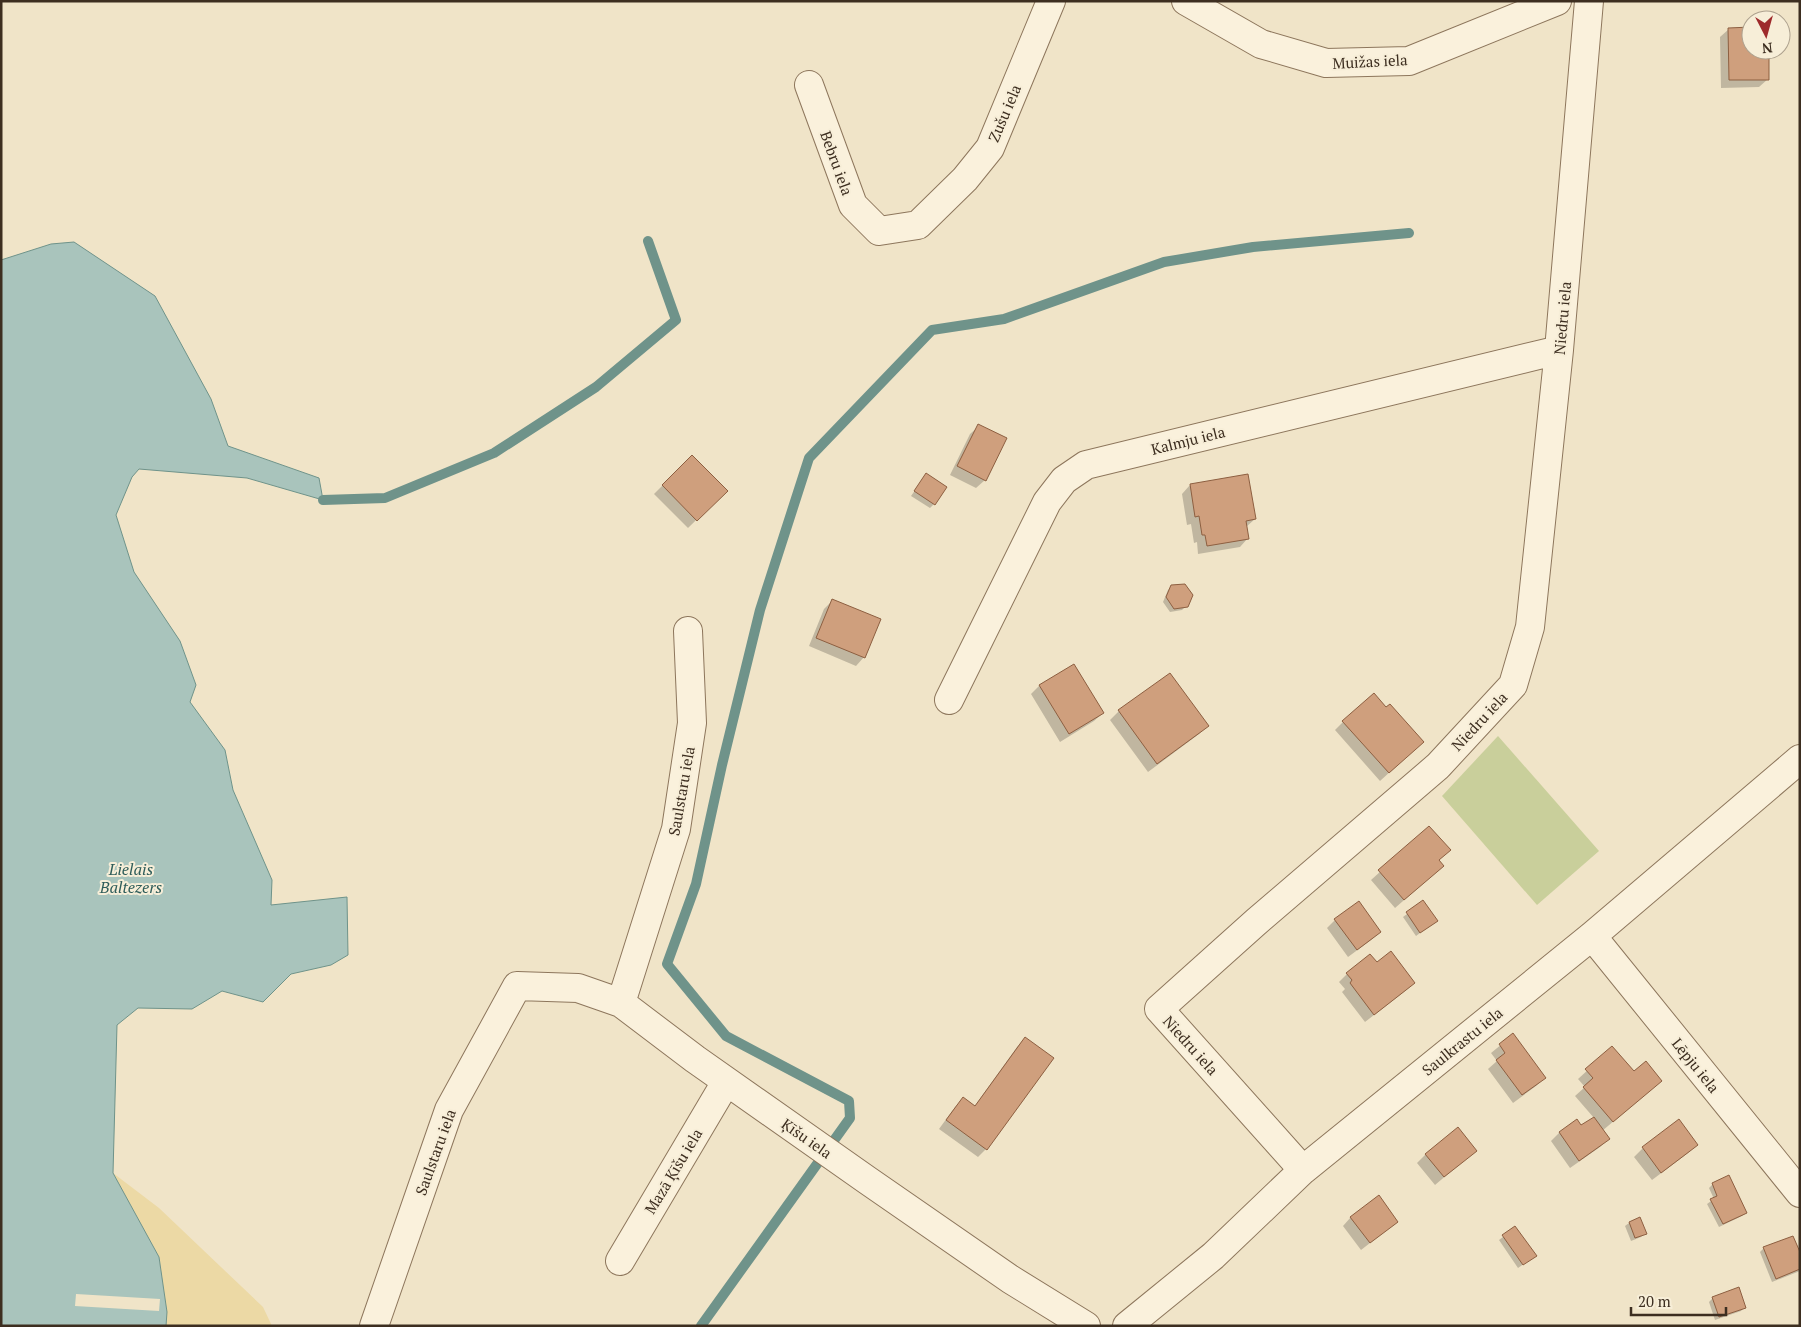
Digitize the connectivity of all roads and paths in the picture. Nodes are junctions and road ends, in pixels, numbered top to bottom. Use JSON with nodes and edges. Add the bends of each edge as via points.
{"nodes":[{"id":1,"x":1051,"y":1,"type":"edge"},
{"id":2,"x":1186,"y":1,"type":"edge"},
{"id":3,"x":1556,"y":1,"type":"edge"},
{"id":4,"x":1589,"y":1,"type":"edge"},
{"id":5,"x":809,"y":85,"type":"dead end"},
{"id":6,"x":879,"y":231,"type":"joint"},
{"id":7,"x":1559,"y":350,"type":"junction"},
{"id":8,"x":688,"y":631,"type":"dead end"},
{"id":9,"x":949,"y":700,"type":"dead end"},
{"id":10,"x":1800,"y":758,"type":"edge"},
{"id":11,"x":1592,"y":936,"type":"junction"},
{"id":12,"x":517,"y":986,"type":"joint"},
{"id":13,"x":621,"y":1003,"type":"junction"},
{"id":14,"x":726,"y":1082,"type":"junction"},
{"id":15,"x":1303,"y":1170,"type":"junction"},
{"id":16,"x":1800,"y":1193,"type":"edge"},
{"id":17,"x":620,"y":1261,"type":"dead end"},
{"id":18,"x":374,"y":1326,"type":"edge"},
{"id":19,"x":1086,"y":1326,"type":"edge"},
{"id":20,"x":1127,"y":1326,"type":"edge"}],
"edges":[{"from":1,"to":6,"type":"street","name":"Zušu iela","via":[[990,148],[965,179],[918,225]]},
{"from":2,"to":3,"type":"street","name":"Muižas iela","via":[[1261,44],[1326,64],[1409,61]]},
{"from":4,"to":7,"type":"street","name":"Niedru iela"},
{"from":5,"to":6,"type":"street","name":"Bebru iela","via":[[853,205]]},
{"from":7,"to":9,"type":"street","name":"Kalmju iela","via":[[1086,465],[1064,480],[1047,502]]},
{"from":7,"to":15,"type":"street","name":"Niedru iela","via":[[1530,627],[1513,684],[1438,766],[1159,1009]]},
{"from":8,"to":13,"type":"street","name":"Saulstaru iela","via":[[692,723],[676,829]]},
{"from":10,"to":11,"type":"street","name":"Saulkrastu iela"},
{"from":11,"to":15,"type":"street","name":"Saulkrastu iela"},
{"from":11,"to":16,"type":"street","name":"Lēpju iela"},
{"from":12,"to":13,"type":"street","name":"Ķīšu iela","via":[[578,988]]},
{"from":12,"to":18,"type":"street","name":"Saulstaru iela","via":[[449,1110]]},
{"from":13,"to":14,"type":"street","name":"Ķīšu iela"},
{"from":14,"to":17,"type":"street","name":"Mazā Ķīšu iela"},
{"from":14,"to":19,"type":"street","name":"Ķīšu iela","via":[[1010,1279]]},
{"from":15,"to":20,"type":"street","name":"Saulkrastu iela","via":[[1212,1256]]}]}
